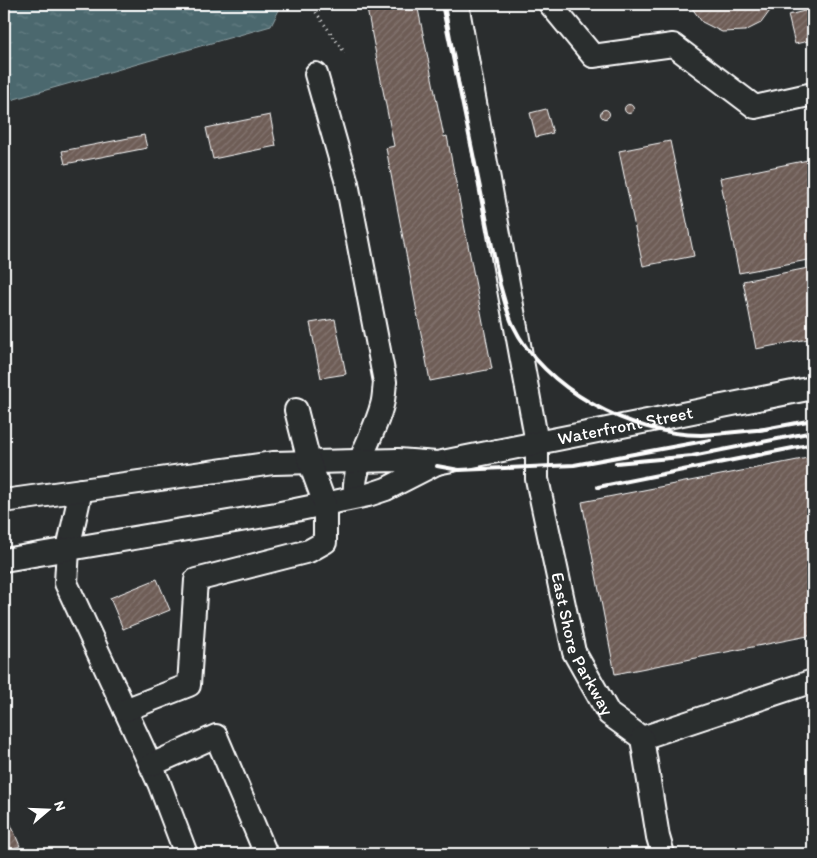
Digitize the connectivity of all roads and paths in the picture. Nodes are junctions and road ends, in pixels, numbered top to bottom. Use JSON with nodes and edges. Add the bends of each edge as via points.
{"nodes":[{"id":1,"x":310,"y":4,"type":"edge"},
{"id":2,"x":457,"y":4,"type":"edge"},
{"id":3,"x":550,"y":4,"type":"edge"},
{"id":4,"x":345,"y":53,"type":"dead end"},
{"id":5,"x":316,"y":74,"type":"dead end"},
{"id":6,"x":813,"y":94,"type":"edge"},
{"id":7,"x":813,"y":388,"type":"edge"},
{"id":8,"x":296,"y":410,"type":"dead end"},
{"id":9,"x":537,"y":443,"type":"junction"},
{"id":10,"x":309,"y":461,"type":"junction"},
{"id":11,"x":358,"y":462,"type":"junction"},
{"id":12,"x":437,"y":463,"type":"junction"},
{"id":13,"x":80,"y":490,"type":"junction"},
{"id":14,"x":355,"y":498,"type":"junction"},
{"id":15,"x":4,"y":501,"type":"edge"},
{"id":16,"x":325,"y":504,"type":"junction"},
{"id":17,"x":68,"y":549,"type":"junction"},
{"id":18,"x":4,"y":560,"type":"edge"},
{"id":19,"x":813,"y":681,"type":"edge"},
{"id":20,"x":125,"y":710,"type":"junction"},
{"id":21,"x":642,"y":738,"type":"junction"},
{"id":22,"x":151,"y":765,"type":"junction"},
{"id":23,"x":186,"y":854,"type":"edge"},
{"id":24,"x":266,"y":854,"type":"edge"},
{"id":25,"x":663,"y":854,"type":"edge"}],
"edges":[{"from":1,"to":4,"type":"path"},
{"from":2,"to":9,"type":"street","name":"East Shore Parkway"},
{"from":3,"to":6,"type":"street","via":[[593,56],[673,45],[755,107]]},
{"from":5,"to":11,"type":"street","via":[[347,183],[385,382],[382,406]]},
{"from":7,"to":9,"type":"street","name":"Waterfront Street"},
{"from":8,"to":10,"type":"street"},
{"from":9,"to":12,"type":"street","name":"Waterfront Street"},
{"from":9,"to":21,"type":"street","name":"East Shore Parkway","via":[[537,479],[574,652],[609,714]]},
{"from":10,"to":11,"type":"street"},
{"from":10,"to":13,"type":"street","via":[[273,463]]},
{"from":10,"to":16,"type":"street"},
{"from":11,"to":12,"type":"street","via":[[398,460]]},
{"from":11,"to":14,"type":"street"},
{"from":12,"to":14,"type":"street","via":[[386,489]]},
{"from":13,"to":15,"type":"street"},
{"from":13,"to":17,"type":"street"},
{"from":14,"to":16,"type":"street"},
{"from":16,"to":17,"type":"street"},
{"from":16,"to":20,"type":"street","via":[[325,542],[310,551],[196,580],[189,686]]},
{"from":17,"to":18,"type":"street"},
{"from":17,"to":20,"type":"street","via":[[66,583]]},
{"from":19,"to":21,"type":"street"},
{"from":20,"to":22,"type":"street"},
{"from":21,"to":25,"type":"street"},
{"from":22,"to":23,"type":"street"},
{"from":22,"to":24,"type":"street","via":[[216,736]]}]}
